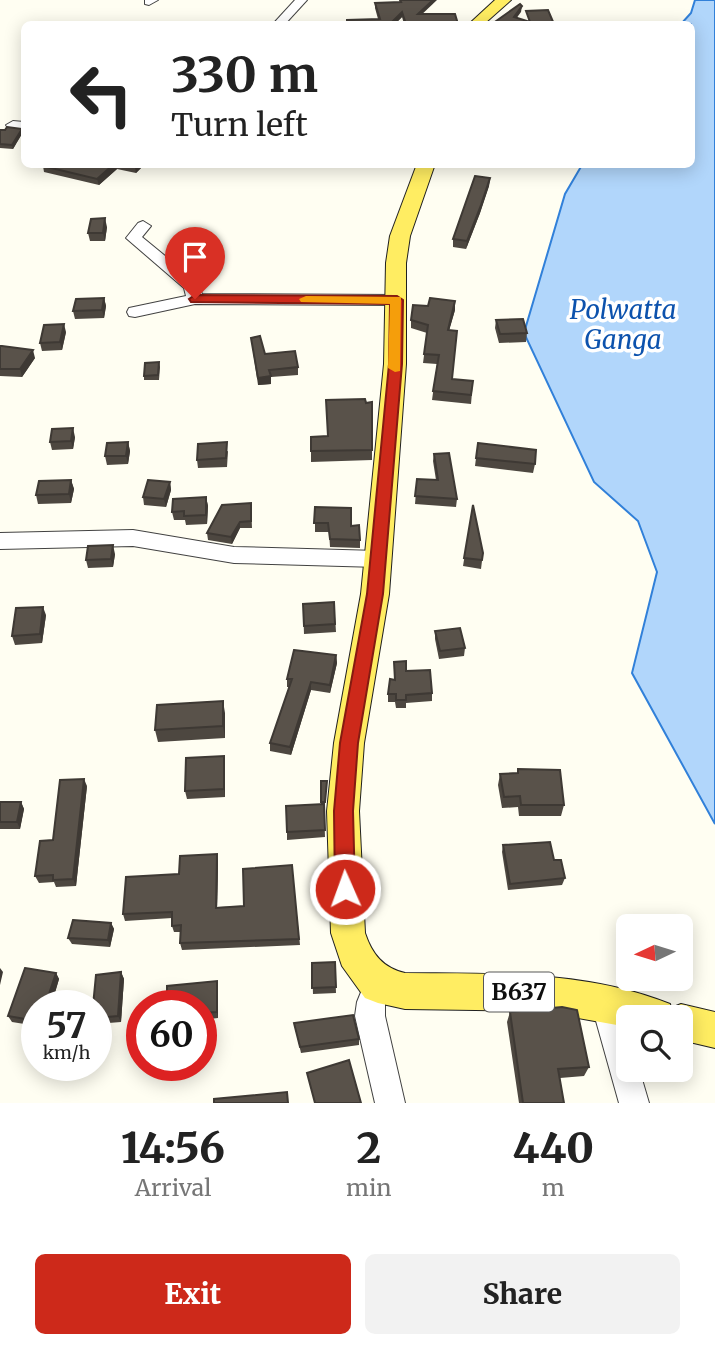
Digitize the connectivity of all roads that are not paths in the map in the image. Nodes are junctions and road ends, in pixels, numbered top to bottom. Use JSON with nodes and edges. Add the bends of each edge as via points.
{"nodes":[{"id":1,"x":301,"y":0,"type":"edge"},
{"id":2,"x":504,"y":0,"type":"edge"},
{"id":3,"x":282,"y":21,"type":"edge"},
{"id":4,"x":480,"y":21,"type":"edge"},
{"id":5,"x":425,"y":168,"type":"edge"},
{"id":6,"x":143,"y":226,"type":"dead end"},
{"id":7,"x":195,"y":299,"type":"junction"},
{"id":8,"x":397,"y":300,"type":"junction"},
{"id":9,"x":135,"y":312,"type":"dead end"},
{"id":10,"x":0,"y":541,"type":"edge"},
{"id":11,"x":378,"y":559,"type":"junction"},
{"id":12,"x":378,"y":985,"type":"junction"},
{"id":13,"x":604,"y":1003,"type":"junction"},
{"id":14,"x":616,"y":1006,"type":"edge"},
{"id":15,"x":390,"y":1103,"type":"edge"},
{"id":16,"x":634,"y":1103,"type":"edge"}],
"edges":[{"from":1,"to":3,"type":"street"},
{"from":2,"to":4,"type":"main road"},
{"from":5,"to":8,"type":"main road","via":[[398,248]]},
{"from":6,"to":7,"type":"street","via":[[134,238],[192,286]]},
{"from":7,"to":8,"type":"street"},
{"from":7,"to":9,"type":"street"},
{"from":8,"to":11,"type":"main road"},
{"from":10,"to":11,"type":"street","via":[[133,538],[233,555]]},
{"from":11,"to":12,"type":"main road","via":[[343,811],[348,933],[354,954]]},
{"from":12,"to":13,"type":"main road","number":"B637","via":[[405,991],[539,993]]},
{"from":12,"to":15,"type":"street","via":[[370,1016]]},
{"from":13,"to":14,"type":"main road","number":"B637"},
{"from":13,"to":16,"type":"street"}]}
